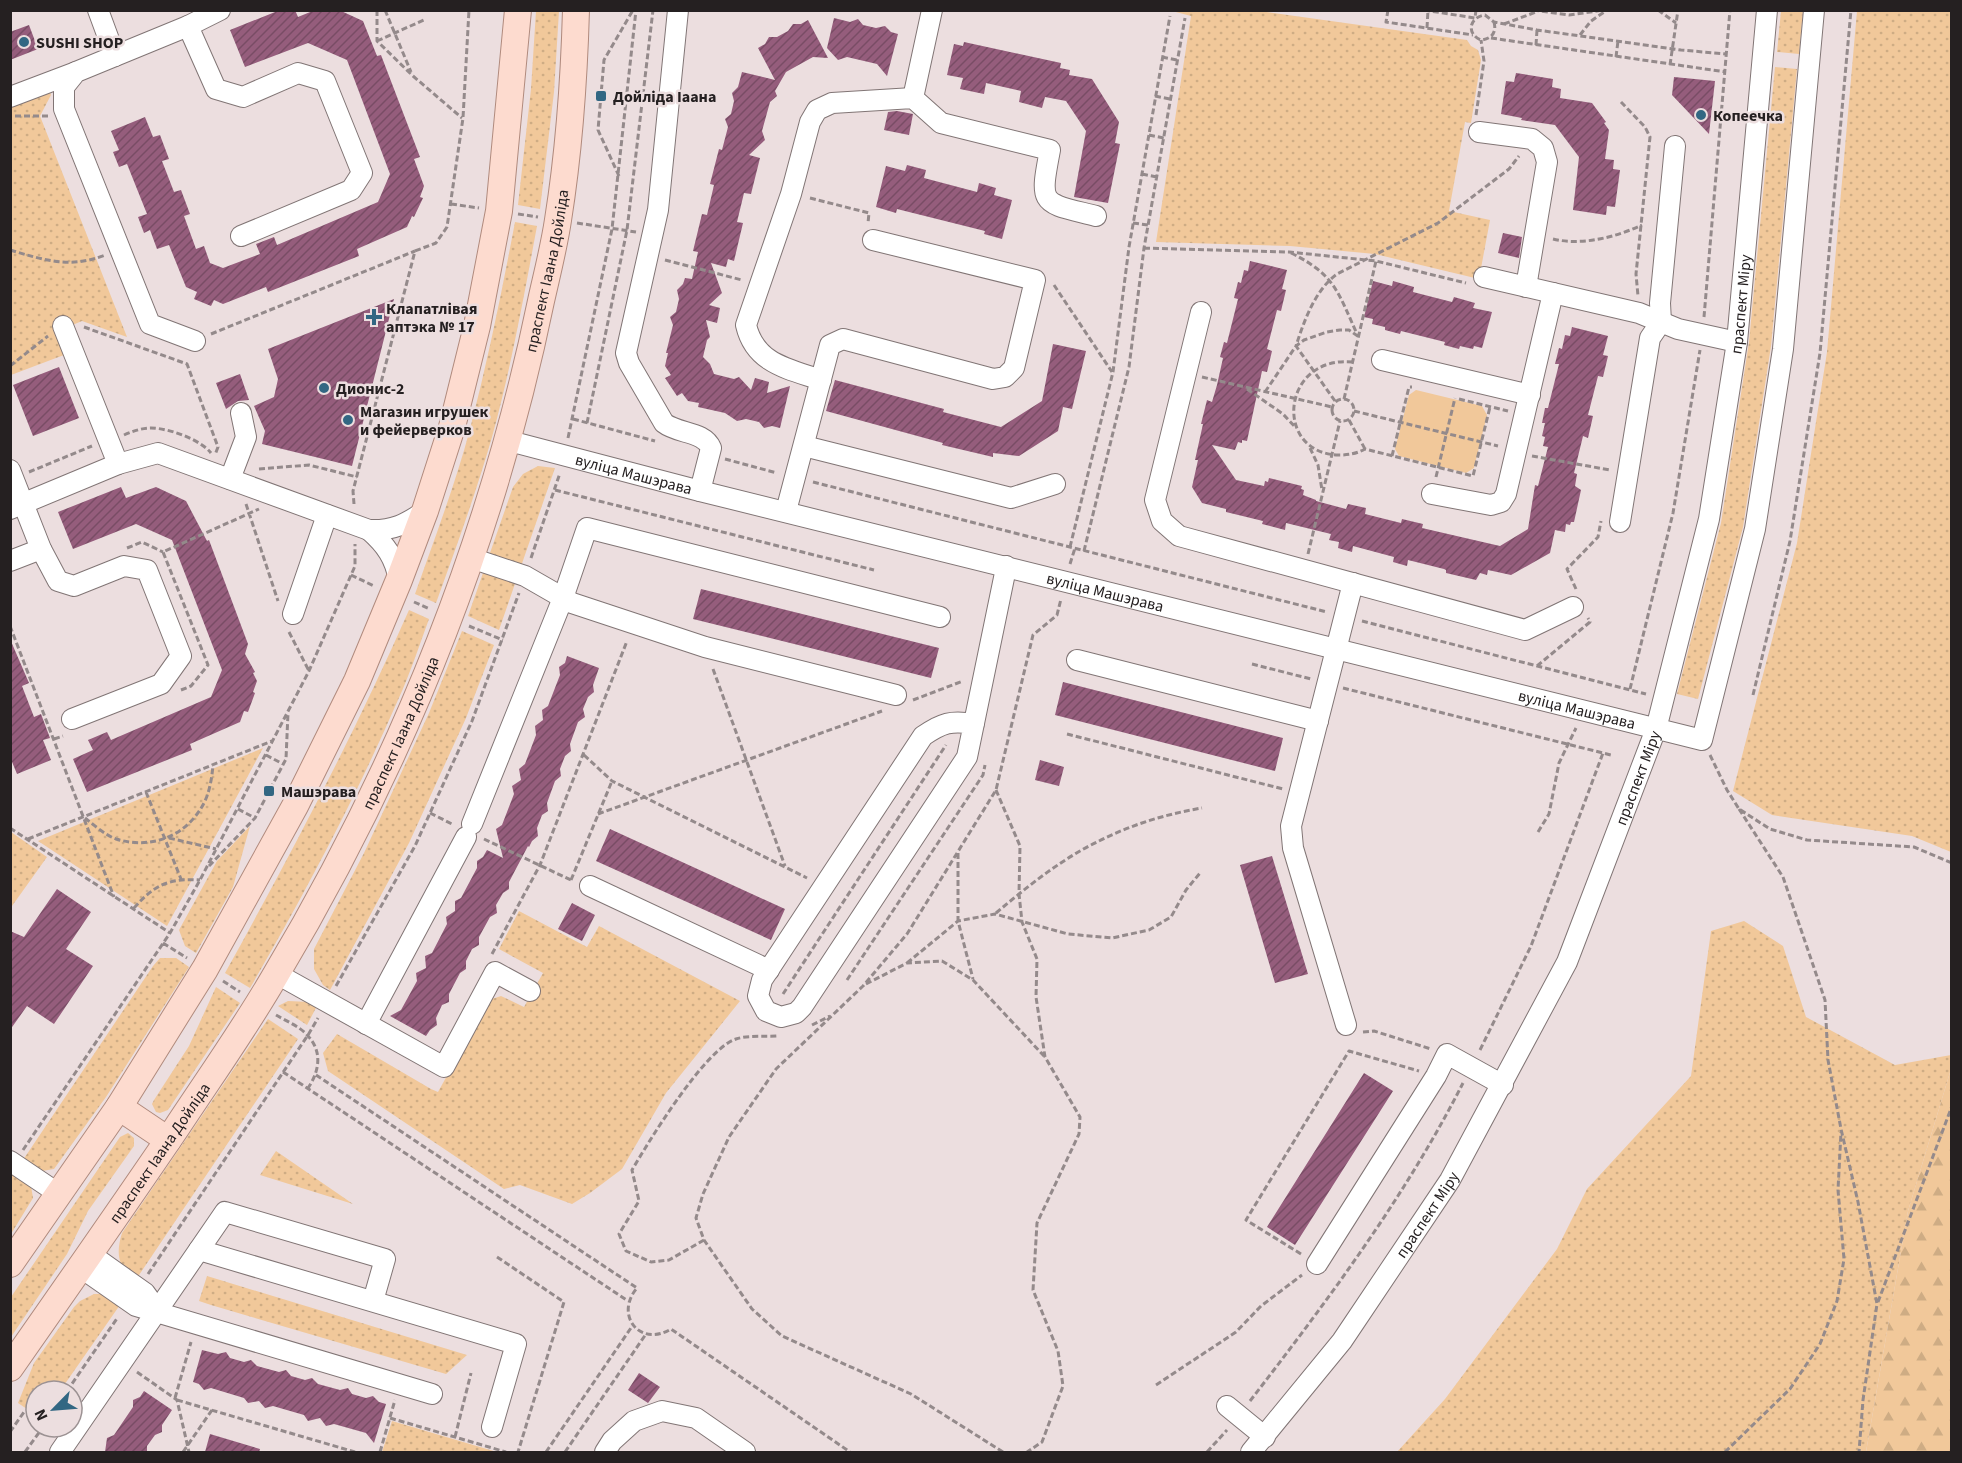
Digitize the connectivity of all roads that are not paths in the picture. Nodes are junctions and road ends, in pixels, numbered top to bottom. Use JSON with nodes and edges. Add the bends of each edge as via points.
{"nodes":[{"id":1,"x":98,"y":10,"type":"edge"},
{"id":2,"x":220,"y":10,"type":"edge"},
{"id":3,"x":518,"y":10,"type":"edge"},
{"id":4,"x":576,"y":10,"type":"edge"},
{"id":5,"x":678,"y":10,"type":"edge"},
{"id":6,"x":932,"y":10,"type":"edge"},
{"id":7,"x":1767,"y":10,"type":"edge"},
{"id":8,"x":1814,"y":10,"type":"edge"},
{"id":9,"x":188,"y":26,"type":"junction"},
{"id":10,"x":115,"y":56,"type":"junction"},
{"id":11,"x":76,"y":72,"type":"junction"},
{"id":12,"x":10,"y":97,"type":"edge"},
{"id":13,"x":913,"y":98,"type":"junction"},
{"id":14,"x":1477,"y":128,"type":"road end"},
{"id":15,"x":1675,"y":146,"type":"dead end"},
{"id":16,"x":1096,"y":216,"type":"dead end"},
{"id":17,"x":241,"y":237,"type":"dead end"},
{"id":18,"x":873,"y":240,"type":"dead end"},
{"id":19,"x":1480,"y":281,"type":"road end"},
{"id":20,"x":1526,"y":287,"type":"junction"},
{"id":21,"x":1553,"y":293,"type":"junction"},
{"id":22,"x":1201,"y":312,"type":"dead end"},
{"id":23,"x":1661,"y":322,"type":"junction"},
{"id":24,"x":63,"y":326,"type":"road end"},
{"id":25,"x":195,"y":341,"type":"road end"},
{"id":26,"x":1737,"y":342,"type":"junction"},
{"id":27,"x":1382,"y":360,"type":"dead end"},
{"id":28,"x":821,"y":380,"type":"junction"},
{"id":29,"x":1530,"y":394,"type":"junction"},
{"id":30,"x":241,"y":413,"type":"dead end"},
{"id":31,"x":508,"y":441,"type":"junction"},
{"id":32,"x":804,"y":446,"type":"junction"},
{"id":33,"x":118,"y":464,"type":"junction"},
{"id":34,"x":10,"y":470,"type":"edge"},
{"id":35,"x":234,"y":481,"type":"junction"},
{"id":36,"x":1055,"y":484,"type":"dead end"},
{"id":37,"x":700,"y":491,"type":"junction"},
{"id":38,"x":1432,"y":494,"type":"road end"},
{"id":39,"x":17,"y":506,"type":"edge"},
{"id":40,"x":425,"y":511,"type":"junction"},
{"id":41,"x":786,"y":511,"type":"junction"},
{"id":42,"x":327,"y":515,"type":"junction"},
{"id":43,"x":1611,"y":518,"type":"road end"},
{"id":44,"x":369,"y":530,"type":"junction"},
{"id":45,"x":41,"y":549,"type":"junction"},
{"id":46,"x":471,"y":558,"type":"junction"},
{"id":47,"x":10,"y":561,"type":"edge"},
{"id":48,"x":1006,"y":566,"type":"junction"},
{"id":49,"x":1353,"y":583,"type":"junction"},
{"id":50,"x":397,"y":587,"type":"junction"},
{"id":51,"x":563,"y":598,"type":"junction"},
{"id":52,"x":1578,"y":603,"type":"road end"},
{"id":53,"x":286,"y":613,"type":"road end"},
{"id":54,"x":940,"y":617,"type":"dead end"},
{"id":55,"x":1335,"y":648,"type":"junction"},
{"id":56,"x":1077,"y":660,"type":"dead end"},
{"id":57,"x":901,"y":699,"type":"road end"},
{"id":58,"x":72,"y":719,"type":"dead end"},
{"id":59,"x":1318,"y":721,"type":"junction"},
{"id":60,"x":966,"y":723,"type":"junction"},
{"id":61,"x":1656,"y":729,"type":"junction"},
{"id":62,"x":580,"y":883,"type":"road end"},
{"id":63,"x":769,"y":970,"type":"junction"},
{"id":64,"x":277,"y":974,"type":"junction"},
{"id":65,"x":530,"y":991,"type":"dead end"},
{"id":66,"x":366,"y":1024,"type":"junction"},
{"id":67,"x":1346,"y":1025,"type":"road end"},
{"id":68,"x":1503,"y":1085,"type":"junction"},
{"id":69,"x":119,"y":1107,"type":"junction"},
{"id":70,"x":168,"y":1140,"type":"junction"},
{"id":71,"x":10,"y":1161,"type":"edge"},
{"id":72,"x":59,"y":1194,"type":"junction"},
{"id":73,"x":199,"y":1250,"type":"junction"},
{"id":74,"x":85,"y":1261,"type":"junction"},
{"id":75,"x":10,"y":1264,"type":"edge"},
{"id":76,"x":1317,"y":1264,"type":"road end"},
{"id":77,"x":373,"y":1301,"type":"junction"},
{"id":78,"x":158,"y":1311,"type":"junction"},
{"id":79,"x":10,"y":1368,"type":"edge"},
{"id":80,"x":432,"y":1394,"type":"dead end"},
{"id":81,"x":1227,"y":1406,"type":"dead end"},
{"id":82,"x":492,"y":1427,"type":"dead end"},
{"id":83,"x":1265,"y":1437,"type":"junction"},
{"id":84,"x":60,"y":1452,"type":"edge"},
{"id":85,"x":605,"y":1452,"type":"edge"},
{"id":86,"x":745,"y":1452,"type":"edge"},
{"id":87,"x":1251,"y":1452,"type":"edge"}],
"edges":[{"from":1,"to":10,"type":"street"},
{"from":2,"to":9,"type":"street"},
{"from":3,"to":40,"type":"main road","via":[[499,212],[455,416]]},
{"from":4,"to":31,"type":"main road","name":"праспект Іаана Дойліда","via":[[573,93],[558,220]]},
{"from":5,"to":37,"type":"street","via":[[658,210],[626,353],[664,423],[708,441],[711,448]]},
{"from":6,"to":13,"type":"street"},
{"from":7,"to":26,"type":"street","name":"праспект Міру"},
{"from":8,"to":61,"type":"street","name":"вуліца Машэрава","via":[[1780,371],[1755,529],[1702,740]]},
{"from":9,"to":10,"type":"street"},
{"from":9,"to":17,"type":"street","via":[[216,89],[243,97],[298,73],[325,81],[362,173],[351,190]]},
{"from":10,"to":11,"type":"street"},
{"from":11,"to":12,"type":"street"},
{"from":11,"to":25,"type":"street","via":[[64,87],[64,109],[150,324]]},
{"from":13,"to":16,"type":"street","via":[[941,123],[1050,150],[1043,187],[1047,200]]},
{"from":13,"to":28,"type":"street","via":[[832,103],[817,111],[810,122],[791,194],[746,325],[764,357],[772,363]]},
{"from":14,"to":20,"type":"street","via":[[1532,139],[1543,148],[1547,162]]},
{"from":15,"to":23,"type":"street"},
{"from":18,"to":28,"type":"street","via":[[1035,280],[1014,368],[1005,377],[993,379],[843,339],[830,345]]},
{"from":19,"to":20,"type":"street"},
{"from":20,"to":21,"type":"street"},
{"from":21,"to":23,"type":"street"},
{"from":21,"to":29,"type":"street"},
{"from":22,"to":49,"type":"street","via":[[1155,500],[1162,522],[1179,536]]},
{"from":23,"to":26,"type":"street"},
{"from":23,"to":43,"type":"street","via":[[1650,338]]},
{"from":24,"to":33,"type":"street"},
{"from":26,"to":61,"type":"street","name":"праспект Міру","via":[[1709,519]]},
{"from":27,"to":29,"type":"street"},
{"from":28,"to":32,"type":"street"},
{"from":29,"to":38,"type":"street","via":[[1501,502],[1480,505]]},
{"from":30,"to":35,"type":"street","via":[[246,437]]},
{"from":31,"to":37,"type":"street","name":"вуліца Машэрава"},
{"from":31,"to":46,"type":"main road","name":"праспект Іаана Дойліда"},
{"from":32,"to":36,"type":"street","via":[[1011,498]]},
{"from":32,"to":41,"type":"street"},
{"from":33,"to":35,"type":"street","via":[[158,453]]},
{"from":33,"to":39,"type":"street"},
{"from":34,"to":39,"type":"street"},
{"from":35,"to":42,"type":"street"},
{"from":37,"to":41,"type":"street","name":"вуліца Машэрава"},
{"from":39,"to":45,"type":"street"},
{"from":40,"to":44,"type":"street","via":[[397,528]]},
{"from":40,"to":50,"type":"main road"},
{"from":41,"to":48,"type":"street","name":"вуліца Машэрава"},
{"from":42,"to":44,"type":"street"},
{"from":42,"to":53,"type":"street"},
{"from":44,"to":50,"type":"street","via":[[390,551],[396,564]]},
{"from":45,"to":47,"type":"street"},
{"from":45,"to":58,"type":"street","via":[[58,581],[74,586],[124,566],[147,570],[181,656],[160,684]]},
{"from":46,"to":51,"type":"street","via":[[525,576]]},
{"from":46,"to":64,"type":"main road","name":"праспект Іаана Дойліда","via":[[383,776]]},
{"from":48,"to":55,"type":"street","name":"вуліца Машэрава"},
{"from":48,"to":60,"type":"street","via":[[984,674]]},
{"from":49,"to":52,"type":"street","via":[[1524,630]]},
{"from":49,"to":55,"type":"street"},
{"from":50,"to":69,"type":"main road","via":[[357,681],[305,785],[205,969]]},
{"from":51,"to":54,"type":"street","via":[[587,528]]},
{"from":51,"to":57,"type":"street","via":[[705,647]]},
{"from":51,"to":66,"type":"street","via":[[469,831]]},
{"from":55,"to":59,"type":"street"},
{"from":55,"to":61,"type":"street","name":"вуліца Машэрава"},
{"from":56,"to":59,"type":"street"},
{"from":59,"to":67,"type":"street","via":[[1291,826],[1293,849]]},
{"from":60,"to":63,"type":"street","via":[[939,725],[923,736]]},
{"from":60,"to":63,"type":"street","via":[[967,757],[796,1013],[772,1015],[761,1004],[759,988]]},
{"from":61,"to":68,"type":"street","name":"праспект Міру","via":[[1567,962]]},
{"from":62,"to":63,"type":"street"},
{"from":64,"to":66,"type":"street"},
{"from":64,"to":70,"type":"main road","name":"праспект Іаана Дойліда"},
{"from":65,"to":66,"type":"street","via":[[495,972],[444,1066]]},
{"from":68,"to":76,"type":"street","via":[[1447,1054]]},
{"from":68,"to":83,"type":"street","name":"праспект Міру","via":[[1450,1180],[1348,1331]]},
{"from":69,"to":70,"type":"main road"},
{"from":69,"to":72,"type":"main road"},
{"from":70,"to":74,"type":"main road","name":"праспект Іаана Дойліда"},
{"from":71,"to":72,"type":"street"},
{"from":72,"to":75,"type":"main road"},
{"from":73,"to":77,"type":"street"},
{"from":73,"to":77,"type":"street","via":[[225,1212],[385,1259]]},
{"from":73,"to":78,"type":"street"},
{"from":74,"to":78,"type":"street","via":[[134,1294],[145,1293]]},
{"from":74,"to":79,"type":"main road","name":"праспект Іаана Дойліда"},
{"from":77,"to":82,"type":"street","via":[[516,1344]]},
{"from":78,"to":80,"type":"street"},
{"from":78,"to":84,"type":"street"},
{"from":81,"to":83,"type":"street"},
{"from":83,"to":87,"type":"street","name":"праспект Міру"},
{"from":85,"to":86,"type":"street","via":[[634,1421],[662,1412],[696,1418]]}]}
